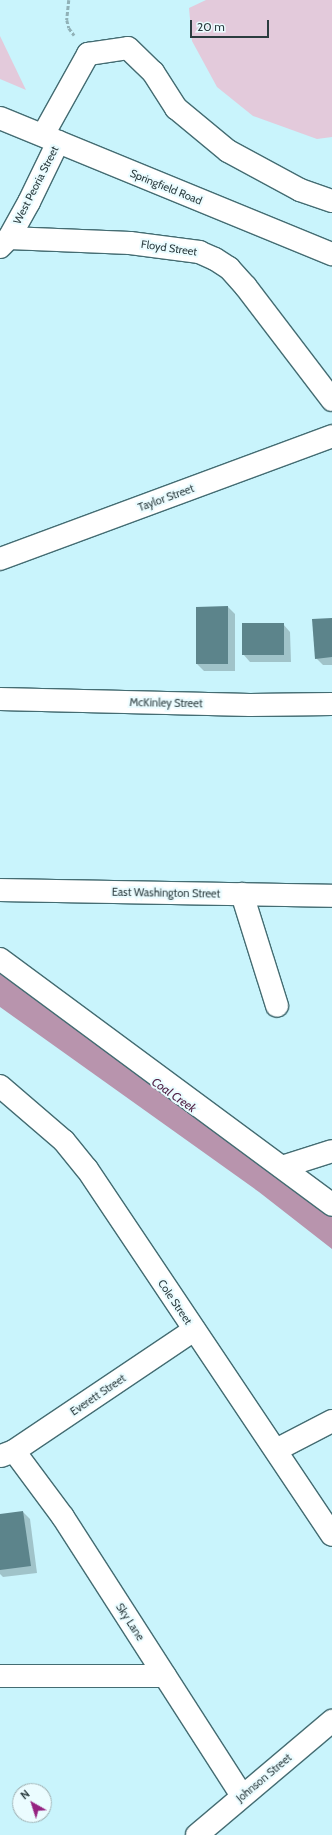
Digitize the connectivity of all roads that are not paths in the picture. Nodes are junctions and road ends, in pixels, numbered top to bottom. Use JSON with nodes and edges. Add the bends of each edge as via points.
{"nodes":[{"id":1,"x":0,"y":118,"type":"edge"},
{"id":2,"x":51,"y":139,"type":"junction"},
{"id":3,"x":332,"y":201,"type":"edge"},
{"id":4,"x":4,"y":242,"type":"edge"},
{"id":5,"x":332,"y":254,"type":"edge"},
{"id":6,"x":332,"y":400,"type":"edge"},
{"id":7,"x":332,"y":436,"type":"edge"},
{"id":8,"x":0,"y":559,"type":"edge"},
{"id":9,"x":0,"y":699,"type":"edge"},
{"id":10,"x":332,"y":704,"type":"edge"},
{"id":11,"x":0,"y":890,"type":"edge"},
{"id":12,"x":242,"y":894,"type":"junction"},
{"id":13,"x":332,"y":896,"type":"edge"},
{"id":14,"x":0,"y":959,"type":"edge"},
{"id":15,"x":277,"y":1006,"type":"dead end"},
{"id":16,"x":0,"y":1086,"type":"edge"},
{"id":17,"x":332,"y":1151,"type":"edge"},
{"id":18,"x":282,"y":1167,"type":"junction"},
{"id":19,"x":332,"y":1205,"type":"edge"},
{"id":20,"x":194,"y":1330,"type":"junction"},
{"id":21,"x":332,"y":1421,"type":"edge"},
{"id":22,"x":276,"y":1450,"type":"junction"},
{"id":23,"x":7,"y":1454,"type":"edge"},
{"id":24,"x":332,"y":1535,"type":"edge"},
{"id":25,"x":0,"y":1676,"type":"edge"},
{"id":26,"x":165,"y":1676,"type":"junction"},
{"id":27,"x":332,"y":1721,"type":"edge"},
{"id":28,"x":242,"y":1796,"type":"junction"},
{"id":29,"x":197,"y":1835,"type":"edge"}],
"edges":[{"from":1,"to":2,"type":"street","name":"Springfield Road"},
{"from":2,"to":3,"type":"street","name":"West Peoria Street","via":[[88,54],[128,48],[153,72],[176,108],[228,150],[300,190]]},
{"from":2,"to":4,"type":"street","name":"West Peoria Street","via":[[30,202]]},
{"from":2,"to":5,"type":"street","name":"Springfield Road"},
{"from":4,"to":6,"type":"street","name":"Floyd Street","via":[[130,243],[199,252],[229,268]]},
{"from":7,"to":8,"type":"street","name":"Taylor Street"},
{"from":9,"to":10,"type":"street","name":"McKinley Street","via":[[250,705]]},
{"from":11,"to":12,"type":"street","name":"East Washington Street"},
{"from":12,"to":13,"type":"street","name":"East Washington Street"},
{"from":12,"to":15,"type":"street"},
{"from":14,"to":18,"type":"street"},
{"from":16,"to":20,"type":"street","name":"Cole Street","via":[[64,1141],[87,1169]]},
{"from":17,"to":18,"type":"street"},
{"from":18,"to":19,"type":"street"},
{"from":20,"to":22,"type":"street","name":"Cole Street"},
{"from":20,"to":23,"type":"street","name":"Everett Street"},
{"from":21,"to":22,"type":"street"},
{"from":22,"to":24,"type":"street","name":"Cole Street"},
{"from":23,"to":26,"type":"street","name":"Sky Lane","via":[[63,1517]]},
{"from":25,"to":26,"type":"street"},
{"from":26,"to":28,"type":"street","name":"Sky Lane"},
{"from":27,"to":28,"type":"street","name":"Johnson Street"},
{"from":28,"to":29,"type":"street","name":"Johnson Street"}]}
